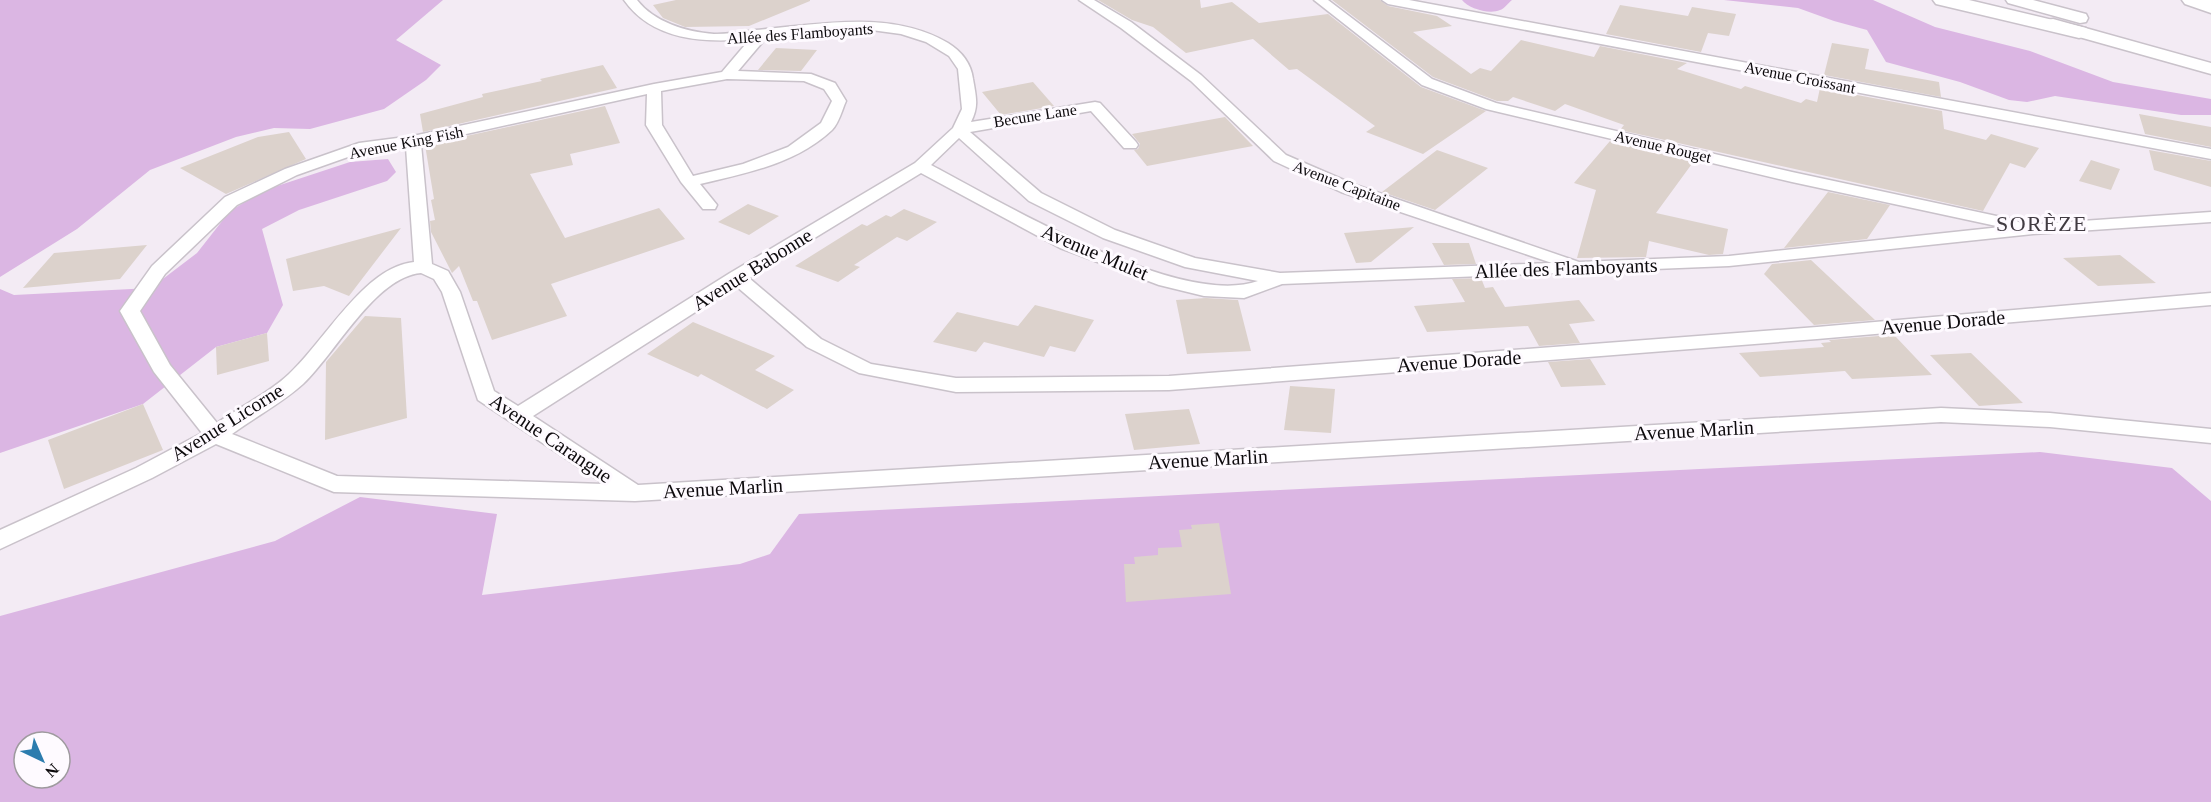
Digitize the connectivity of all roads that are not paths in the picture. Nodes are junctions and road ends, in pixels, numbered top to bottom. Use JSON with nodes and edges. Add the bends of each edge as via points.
{"nodes":[{"id":1,"x":630,"y":0,"type":"edge"},
{"id":2,"x":1085,"y":0,"type":"edge"},
{"id":3,"x":1320,"y":0,"type":"edge"},
{"id":4,"x":1388,"y":0,"type":"edge"},
{"id":5,"x":1943,"y":0,"type":"edge"},
{"id":6,"x":1969,"y":0,"type":"edge"},
{"id":7,"x":2014,"y":0,"type":"edge"},
{"id":8,"x":2192,"y":0,"type":"edge"},
{"id":9,"x":2211,"y":7,"type":"edge"},
{"id":10,"x":2079,"y":32,"type":"junction"},
{"id":11,"x":760,"y":36,"type":"junction"},
{"id":12,"x":2207,"y":64,"type":"edge"},
{"id":13,"x":727,"y":75,"type":"junction"},
{"id":14,"x":654,"y":88,"type":"junction"},
{"id":15,"x":970,"y":109,"type":"joint"},
{"id":16,"x":958,"y":130,"type":"junction"},
{"id":17,"x":413,"y":141,"type":"junction"},
{"id":18,"x":1130,"y":145,"type":"dead end"},
{"id":19,"x":2211,"y":154,"type":"edge"},
{"id":20,"x":921,"y":166,"type":"junction"},
{"id":21,"x":688,"y":182,"type":"junction"},
{"id":22,"x":710,"y":205,"type":"dead end"},
{"id":23,"x":2211,"y":217,"type":"edge"},
{"id":24,"x":2033,"y":229,"type":"junction"},
{"id":25,"x":423,"y":267,"type":"junction"},
{"id":26,"x":1586,"y":268,"type":"junction"},
{"id":27,"x":737,"y":277,"type":"junction"},
{"id":28,"x":1280,"y":279,"type":"junction"},
{"id":29,"x":2211,"y":299,"type":"edge"},
{"id":30,"x":519,"y":415,"type":"junction"},
{"id":31,"x":214,"y":435,"type":"junction"},
{"id":32,"x":2211,"y":436,"type":"edge"},
{"id":33,"x":634,"y":493,"type":"junction"},
{"id":34,"x":0,"y":540,"type":"edge"}],
"edges":[{"from":1,"to":11,"type":"street","name":"Allée des Flamboyants","via":[[640,13],[678,33],[715,38]]},
{"from":2,"to":26,"type":"street","name":"Avenue Capitaine","via":[[1126,25],[1196,78],[1280,158],[1347,188]]},
{"from":3,"to":24,"type":"street","name":"Avenue Rouget","via":[[1427,82],[1491,106]]},
{"from":4,"to":19,"type":"street","name":"Avenue Croissant"},
{"from":5,"to":10,"type":"main road"},
{"from":6,"to":10,"type":"street"},
{"from":7,"to":12,"type":"street"},
{"from":8,"to":9,"type":"main road"},
{"from":10,"to":12,"type":"street"},
{"from":11,"to":13,"type":"street"},
{"from":11,"to":15,"type":"street","name":"Allée des Flamboyants","via":[[864,25],[903,30],[931,39],[954,53],[965,69]]},
{"from":13,"to":14,"type":"street","name":"Avenue King Fish"},
{"from":13,"to":21,"type":"street","name":"Avenue King Fish","via":[[807,77],[830,86],[839,101],[827,126],[794,150],[748,168]]},
{"from":14,"to":17,"type":"street","name":"Avenue King Fish"},
{"from":14,"to":21,"type":"street","via":[[654,125]]},
{"from":15,"to":16,"type":"street","name":"Avenue Babonne"},
{"from":16,"to":18,"type":"street","name":"Becune Lane","via":[[1095,106]]},
{"from":16,"to":20,"type":"street","name":"Avenue Babonne"},
{"from":16,"to":28,"type":"street","name":"Allée des Flamboyants","via":[[1035,197],[1109,234],[1191,263]]},
{"from":17,"to":25,"type":"street"},
{"from":17,"to":31,"type":"street","name":"Avenue King Fish","via":[[359,148],[291,172],[231,201],[158,270],[130,311],[161,368]]},
{"from":20,"to":27,"type":"street","name":"Avenue Babonne"},
{"from":20,"to":28,"type":"street","name":"Avenue Mulet","via":[[1066,244],[1166,281],[1204,290],[1244,292]]},
{"from":21,"to":22,"type":"street"},
{"from":23,"to":24,"type":"street","name":"Allée des Flamboyants"},
{"from":24,"to":26,"type":"street","name":"Allée des Flamboyants","via":[[1729,261]]},
{"from":25,"to":30,"type":"street","name":"Avenue Carangue","via":[[441,275],[451,292],[485,395]]},
{"from":25,"to":31,"type":"street","name":"Avenue Licorne","via":[[403,269],[380,283],[296,379]]},
{"from":26,"to":28,"type":"street","name":"Allée des Flamboyants"},
{"from":27,"to":29,"type":"street","name":"Avenue Dorade","via":[[814,343],[855,364],[956,385],[1169,383]]},
{"from":27,"to":30,"type":"street","name":"Avenue Babonne"},
{"from":30,"to":33,"type":"street","name":"Avenue Carangue"},
{"from":31,"to":33,"type":"street","name":"Avenue Marlin","via":[[334,484]]},
{"from":31,"to":34,"type":"street","name":"Avenue Licorne","via":[[144,473]]},
{"from":32,"to":33,"type":"street","name":"Avenue Marlin","via":[[2050,420],[1941,415]]}]}
